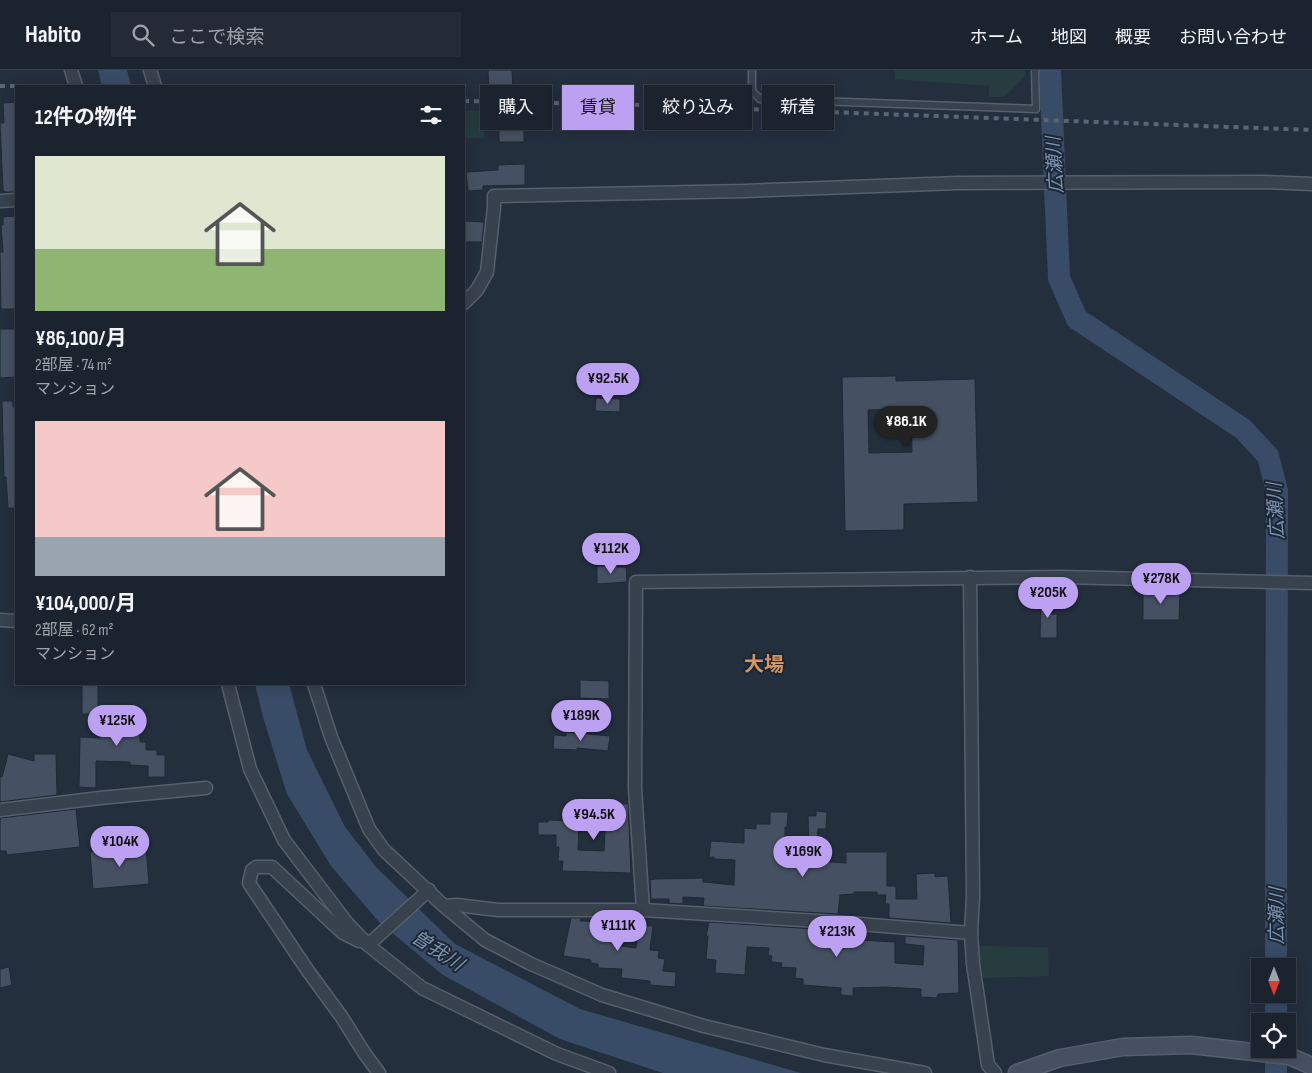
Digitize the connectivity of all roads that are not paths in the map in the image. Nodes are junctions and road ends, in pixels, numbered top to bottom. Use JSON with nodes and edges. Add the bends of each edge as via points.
{"nodes":[{"id":1,"x":71,"y":70,"type":"edge"},
{"id":2,"x":150,"y":70,"type":"edge"},
{"id":3,"x":752,"y":70,"type":"edge"},
{"id":4,"x":1035,"y":70,"type":"edge"},
{"id":5,"x":76,"y":85,"type":"edge"},
{"id":6,"x":155,"y":85,"type":"edge"},
{"id":7,"x":1312,"y":184,"type":"edge"},
{"id":8,"x":15,"y":200,"type":"edge"},
{"id":9,"x":0,"y":201,"type":"edge"},
{"id":10,"x":465,"y":302,"type":"edge"},
{"id":11,"x":970,"y":577,"type":"junction"},
{"id":12,"x":1312,"y":583,"type":"edge"},
{"id":13,"x":0,"y":620,"type":"edge"},
{"id":14,"x":15,"y":621,"type":"edge"},
{"id":15,"x":228,"y":685,"type":"edge"},
{"id":16,"x":314,"y":685,"type":"edge"},
{"id":17,"x":206,"y":788,"type":"dead end"},
{"id":18,"x":0,"y":810,"type":"edge"},
{"id":19,"x":426,"y":893,"type":"junction"},
{"id":20,"x":444,"y":906,"type":"junction"},
{"id":21,"x":643,"y":910,"type":"junction"},
{"id":22,"x":971,"y":933,"type":"junction"},
{"id":23,"x":373,"y":942,"type":"junction"},
{"id":24,"x":1312,"y":1066,"type":"edge"},
{"id":25,"x":379,"y":1073,"type":"edge"},
{"id":26,"x":609,"y":1073,"type":"edge"},
{"id":27,"x":925,"y":1073,"type":"edge"},
{"id":28,"x":996,"y":1073,"type":"edge"},
{"id":29,"x":1017,"y":1073,"type":"edge"}],
"edges":[{"from":1,"to":5,"type":"street"},
{"from":2,"to":6,"type":"street"},
{"from":3,"to":4,"type":"lane","via":[[752,91],[760,99],[1036,109]]},
{"from":7,"to":10,"type":"street","via":[[958,184],[494,196],[487,272],[477,290]]},
{"from":8,"to":9,"type":"street"},
{"from":11,"to":12,"type":"street"},
{"from":11,"to":21,"type":"street","via":[[636,582],[635,788]]},
{"from":11,"to":22,"type":"street"},
{"from":13,"to":14,"type":"street"},
{"from":15,"to":23,"type":"street","via":[[250,769],[284,840],[346,923]]},
{"from":16,"to":19,"type":"street","via":[[331,738],[369,829],[384,850]]},
{"from":17,"to":18,"type":"street"},
{"from":19,"to":20,"type":"street"},
{"from":19,"to":23,"type":"street"},
{"from":20,"to":21,"type":"street","via":[[498,910]]},
{"from":20,"to":27,"type":"street","via":[[485,940],[602,995],[704,1026],[824,1055]]},
{"from":21,"to":22,"type":"street"},
{"from":22,"to":28,"type":"street","via":[[988,1065]]},
{"from":23,"to":25,"type":"street","via":[[342,933],[272,867],[256,866],[252,870],[249,883]]},
{"from":23,"to":26,"type":"street","via":[[422,988],[557,1054]]},
{"from":24,"to":29,"type":"main road","via":[[1289,1056],[1191,1045],[1123,1047],[1060,1058]]}]}
